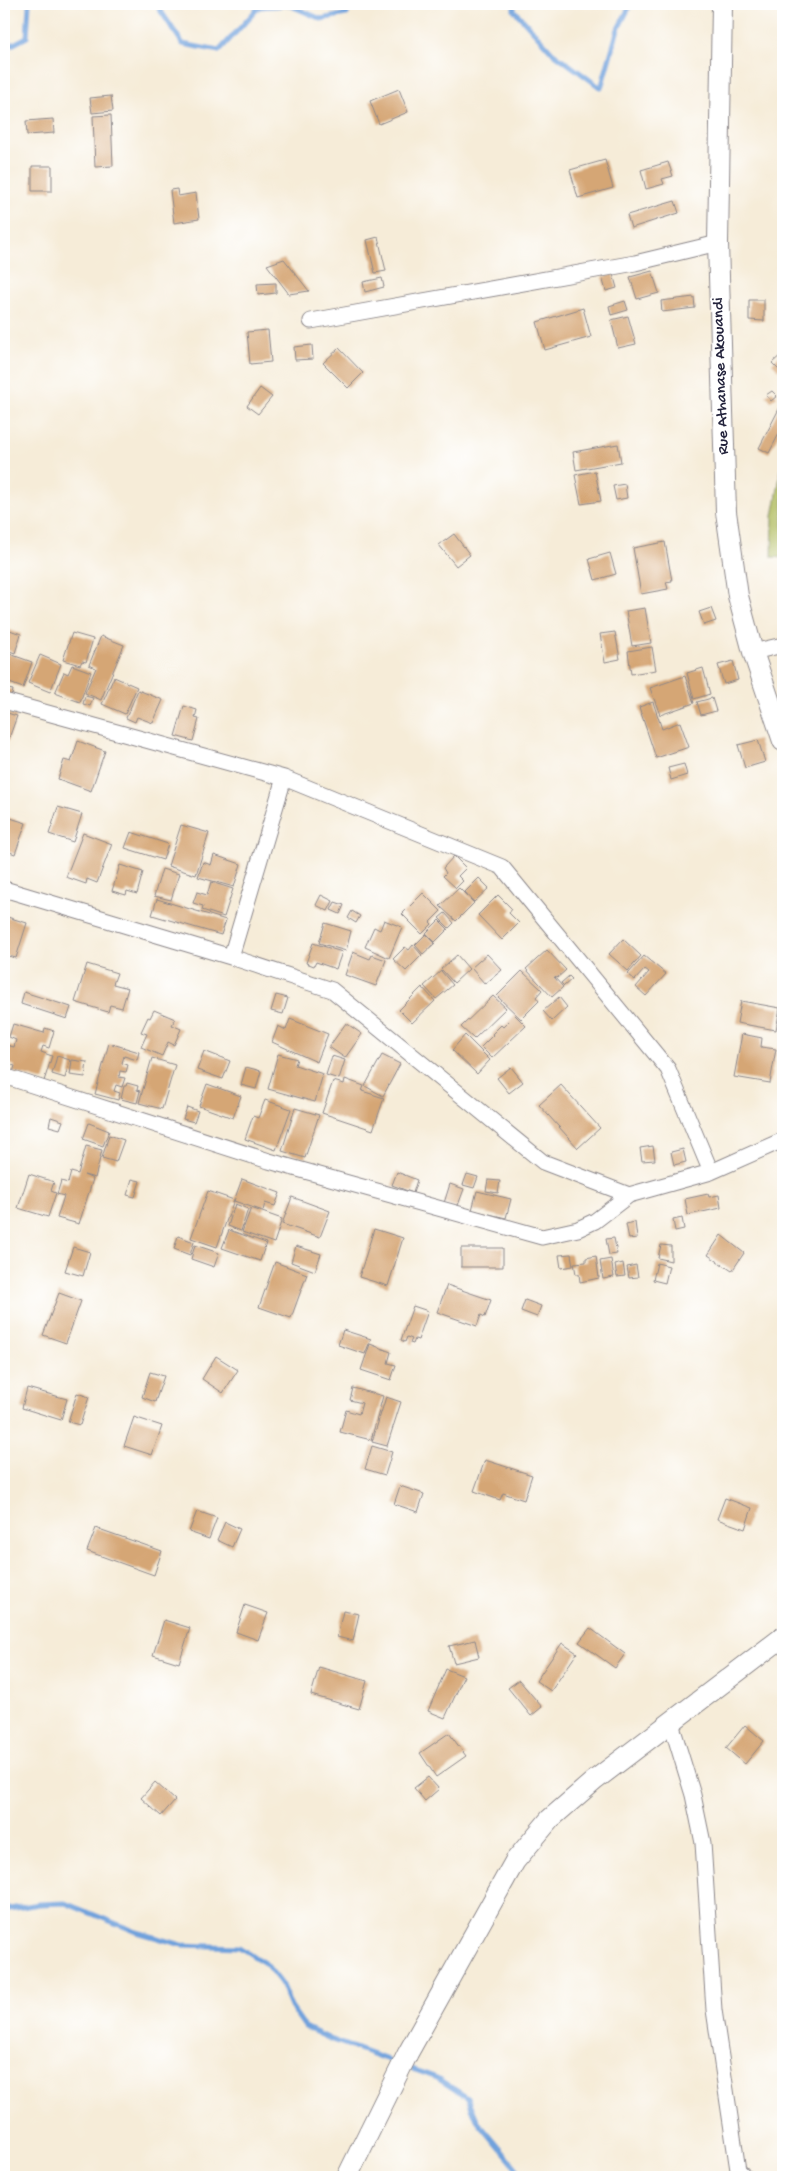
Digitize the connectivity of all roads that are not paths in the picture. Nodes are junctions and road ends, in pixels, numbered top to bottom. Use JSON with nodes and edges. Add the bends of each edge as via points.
{"nodes":[{"id":1,"x":722,"y":4,"type":"edge"},
{"id":2,"x":718,"y":243,"type":"junction"},
{"id":3,"x":310,"y":320,"type":"dead end"},
{"id":4,"x":783,"y":645,"type":"edge"},
{"id":5,"x":753,"y":652,"type":"junction"},
{"id":6,"x":4,"y":701,"type":"edge"},
{"id":7,"x":783,"y":741,"type":"edge"},
{"id":8,"x":284,"y":778,"type":"junction"},
{"id":9,"x":4,"y":889,"type":"edge"},
{"id":10,"x":231,"y":957,"type":"junction"},
{"id":11,"x":4,"y":1076,"type":"edge"},
{"id":12,"x":783,"y":1140,"type":"edge"},
{"id":13,"x":711,"y":1172,"type":"junction"},
{"id":14,"x":629,"y":1195,"type":"junction"},
{"id":15,"x":783,"y":1637,"type":"edge"},
{"id":16,"x":671,"y":1723,"type":"junction"},
{"id":17,"x":347,"y":2177,"type":"edge"},
{"id":18,"x":745,"y":2177,"type":"edge"}],
"edges":[{"from":1,"to":2,"type":"street","name":"Rue Athanase Akouandi"},
{"from":2,"to":3,"type":"street","via":[[635,263]]},
{"from":2,"to":5,"type":"street","name":"Rue Athanase Akouandi","via":[[726,512],[738,596]]},
{"from":4,"to":5,"type":"street"},
{"from":5,"to":7,"type":"street","name":"Rue Athanase Akouandi"},
{"from":6,"to":8,"type":"street"},
{"from":8,"to":10,"type":"street"},
{"from":8,"to":13,"type":"street","via":[[502,867],[668,1069]]},
{"from":9,"to":10,"type":"street"},
{"from":10,"to":14,"type":"street","via":[[332,990],[542,1162]]},
{"from":11,"to":14,"type":"street","via":[[270,1161],[542,1237],[578,1229],[595,1221]]},
{"from":12,"to":13,"type":"street"},
{"from":13,"to":14,"type":"street"},
{"from":15,"to":16,"type":"street"},
{"from":16,"to":17,"type":"street","via":[[595,1780],[550,1819],[514,1861],[394,2080]]},
{"from":16,"to":18,"type":"street","via":[[693,1795],[703,1843],[714,2010],[738,2170]]}]}
